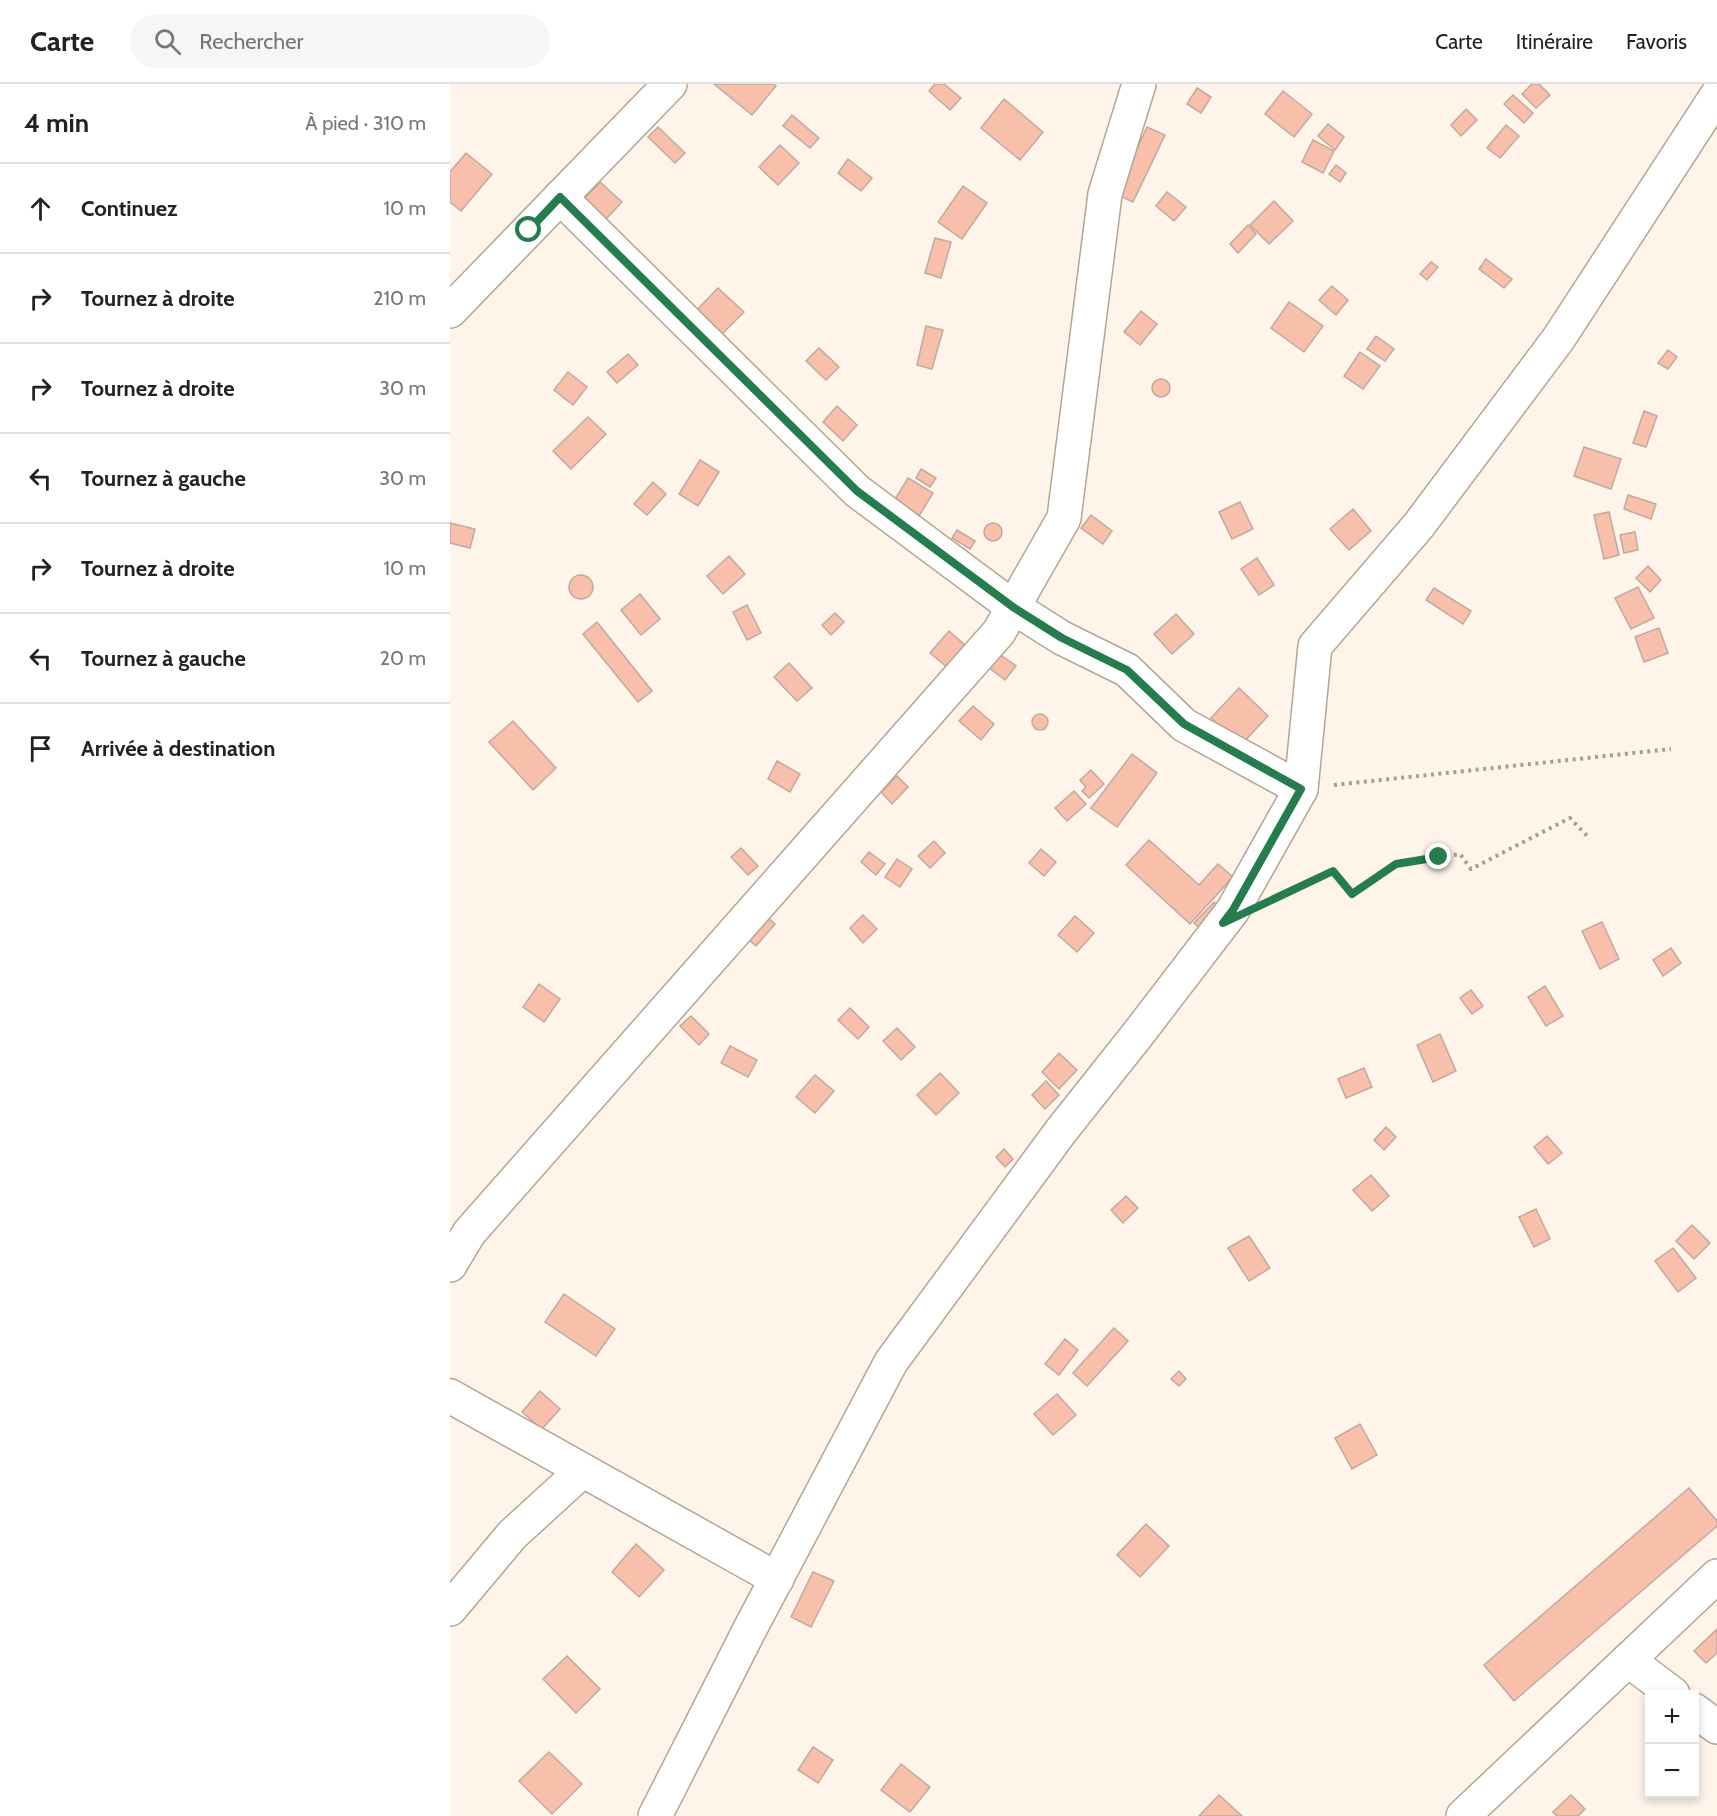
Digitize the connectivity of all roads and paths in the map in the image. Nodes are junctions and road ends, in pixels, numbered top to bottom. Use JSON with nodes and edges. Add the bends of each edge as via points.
{"nodes":[{"id":1,"x":670,"y":84,"type":"edge"},
{"id":2,"x":1139,"y":84,"type":"edge"},
{"id":3,"x":1713,"y":109,"type":"edge"},
{"id":4,"x":560,"y":197,"type":"junction"},
{"id":5,"x":450,"y":311,"type":"edge"},
{"id":6,"x":1013,"y":607,"type":"junction"},
{"id":7,"x":1671,"y":749,"type":"dead end"},
{"id":8,"x":1301,"y":789,"type":"junction"},
{"id":9,"x":1590,"y":839,"type":"dead end"},
{"id":10,"x":1273,"y":899,"type":"dead end"},
{"id":11,"x":450,"y":1266,"type":"edge"},
{"id":12,"x":450,"y":1396,"type":"edge"},
{"id":13,"x":582,"y":1471,"type":"junction"},
{"id":14,"x":1717,"y":1576,"type":"edge"},
{"id":15,"x":777,"y":1579,"type":"junction"},
{"id":16,"x":450,"y":1609,"type":"edge"},
{"id":17,"x":1628,"y":1660,"type":"junction"},
{"id":18,"x":1667,"y":1690,"type":"edge"},
{"id":19,"x":1699,"y":1713,"type":"edge"},
{"id":20,"x":1717,"y":1727,"type":"edge"},
{"id":21,"x":655,"y":1816,"type":"edge"},
{"id":22,"x":1463,"y":1816,"type":"edge"}],
"edges":[{"from":1,"to":4,"type":"street"},
{"from":2,"to":6,"type":"street","via":[[1105,194],[1064,518]]},
{"from":3,"to":8,"type":"street","via":[[1559,338],[1419,525],[1315,646]]},
{"from":4,"to":5,"type":"street"},
{"from":4,"to":6,"type":"street","via":[[857,491]]},
{"from":6,"to":8,"type":"street","via":[[1062,638],[1127,670],[1184,724]]},
{"from":6,"to":11,"type":"street","via":[[999,632],[469,1233]]},
{"from":7,"to":8,"type":"path"},
{"from":8,"to":15,"type":"street","via":[[1233,910],[1061,1131],[891,1362]]},
{"from":9,"to":10,"type":"path","via":[[1570,818],[1471,869],[1460,854],[1396,864],[1352,894],[1333,871]]},
{"from":12,"to":13,"type":"street"},
{"from":13,"to":15,"type":"street"},
{"from":13,"to":16,"type":"street","via":[[512,1535]]},
{"from":14,"to":17,"type":"street"},
{"from":15,"to":21,"type":"street"},
{"from":17,"to":18,"type":"street"},
{"from":17,"to":22,"type":"street"},
{"from":19,"to":20,"type":"street"}]}
